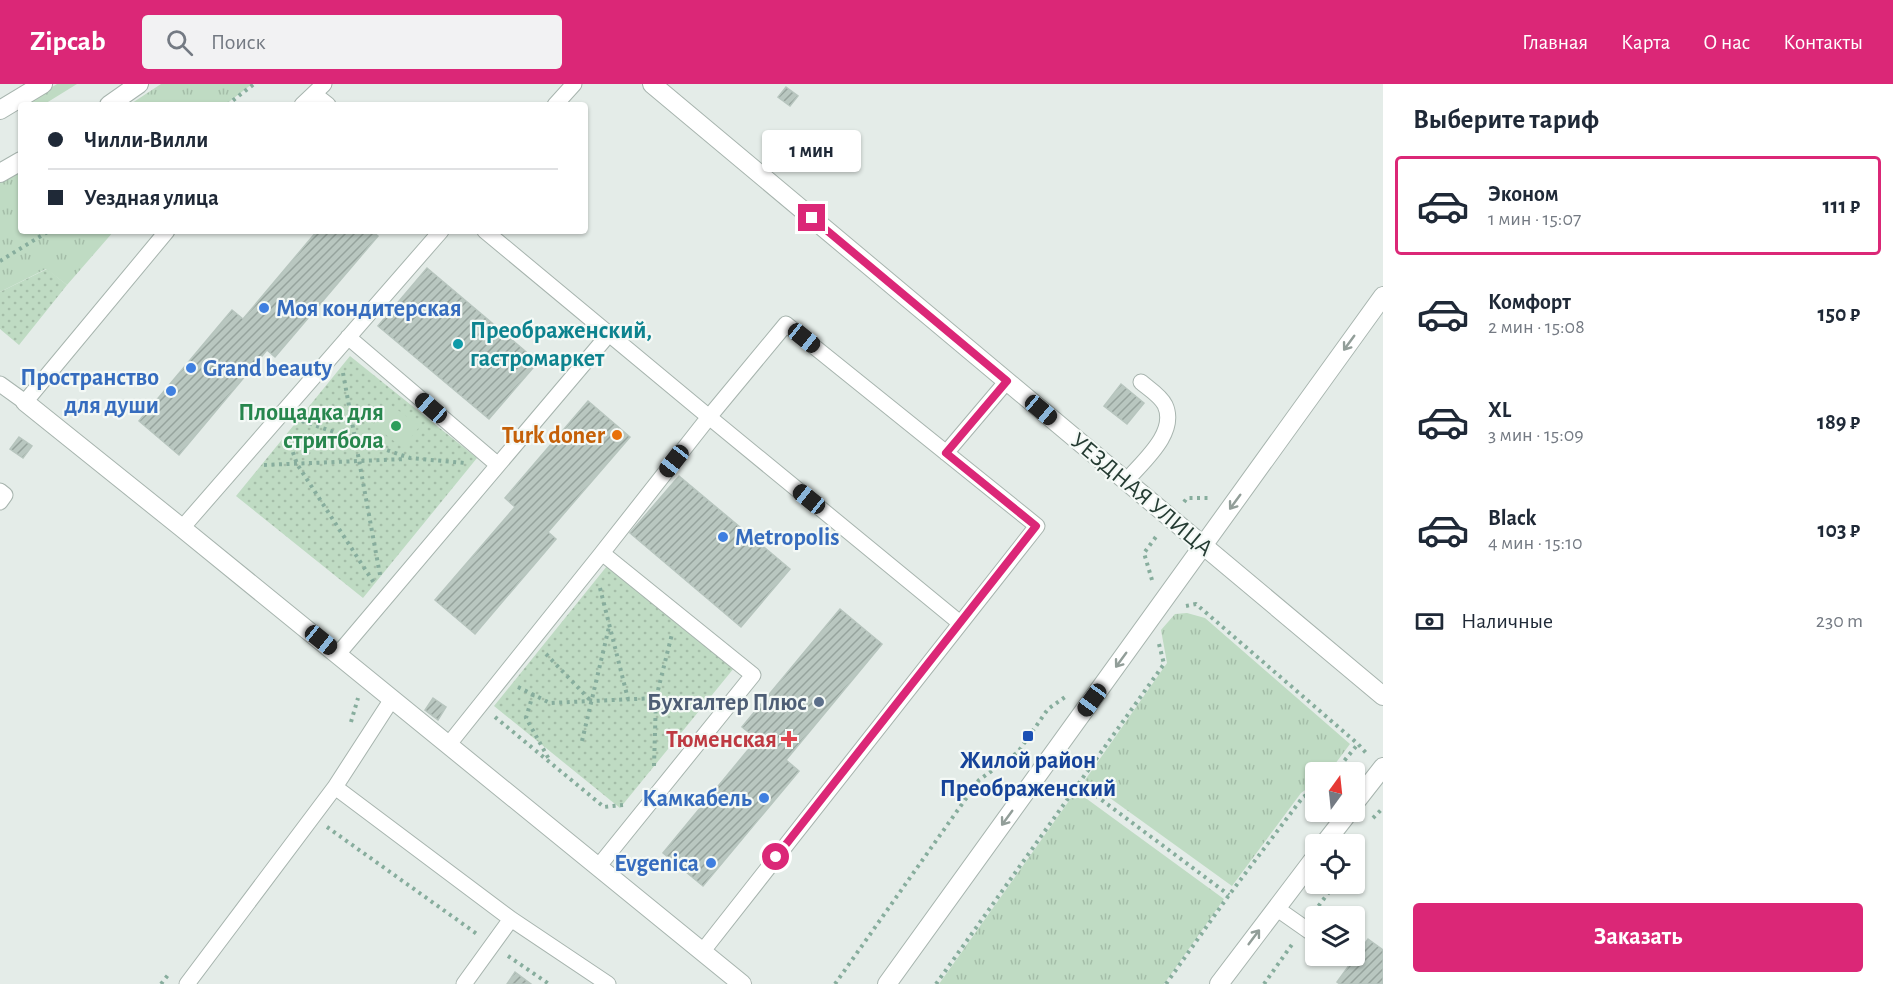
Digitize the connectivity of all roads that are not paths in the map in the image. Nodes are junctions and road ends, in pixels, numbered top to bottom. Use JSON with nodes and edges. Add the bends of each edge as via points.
{"nodes":[{"id":1,"x":43,"y":84,"type":"edge"},
{"id":2,"x":139,"y":84,"type":"edge"},
{"id":3,"x":574,"y":84,"type":"edge"},
{"id":4,"x":652,"y":84,"type":"edge"},
{"id":5,"x":319,"y":89,"type":"edge"},
{"id":6,"x":114,"y":102,"type":"edge"},
{"id":7,"x":305,"y":102,"type":"edge"},
{"id":8,"x":558,"y":102,"type":"edge"},
{"id":9,"x":0,"y":110,"type":"edge"},
{"id":10,"x":18,"y":163,"type":"edge"},
{"id":11,"x":0,"y":173,"type":"edge"},
{"id":12,"x":164,"y":234,"type":"edge"},
{"id":13,"x":438,"y":234,"type":"edge"},
{"id":14,"x":489,"y":234,"type":"edge"},
{"id":15,"x":1383,"y":296,"type":"edge"},
{"id":16,"x":609,"y":334,"type":"junction"},
{"id":17,"x":343,"y":343,"type":"junction"},
{"id":18,"x":1007,"y":381,"type":"junction"},
{"id":19,"x":1140,"y":382,"type":"dead end"},
{"id":20,"x":0,"y":384,"type":"edge"},
{"id":21,"x":25,"y":402,"type":"junction"},
{"id":22,"x":709,"y":417,"type":"junction"},
{"id":23,"x":946,"y":453,"type":"junction"},
{"id":24,"x":498,"y":465,"type":"junction"},
{"id":25,"x":1126,"y":481,"type":"junction"},
{"id":26,"x":0,"y":490,"type":"edge"},
{"id":27,"x":0,"y":502,"type":"edge"},
{"id":28,"x":182,"y":528,"type":"junction"},
{"id":29,"x":1203,"y":546,"type":"junction"},
{"id":30,"x":598,"y":559,"type":"junction"},
{"id":31,"x":960,"y":623,"type":"junction"},
{"id":32,"x":338,"y":654,"type":"junction"},
{"id":33,"x":1383,"y":696,"type":"edge"},
{"id":34,"x":392,"y":699,"type":"junction"},
{"id":35,"x":449,"y":744,"type":"junction"},
{"id":36,"x":1382,"y":768,"type":"edge"},
{"id":37,"x":335,"y":787,"type":"junction"},
{"id":38,"x":1365,"y":790,"type":"edge"},
{"id":39,"x":1341,"y":822,"type":"edge"},
{"id":40,"x":1332,"y":834,"type":"edge"},
{"id":41,"x":598,"y":867,"type":"junction"},
{"id":42,"x":1305,"y":870,"type":"edge"},
{"id":43,"x":1276,"y":908,"type":"junction"},
{"id":44,"x":511,"y":918,"type":"junction"},
{"id":45,"x":1305,"y":928,"type":"edge"},
{"id":46,"x":702,"y":952,"type":"junction"},
{"id":47,"x":187,"y":984,"type":"edge"},
{"id":48,"x":464,"y":984,"type":"edge"},
{"id":49,"x":608,"y":984,"type":"edge"},
{"id":50,"x":741,"y":984,"type":"edge"},
{"id":51,"x":887,"y":984,"type":"edge"},
{"id":52,"x":1219,"y":984,"type":"edge"}],
"edges":[{"from":1,"to":9,"type":"street"},
{"from":2,"to":6,"type":"street"},
{"from":3,"to":8,"type":"lane"},
{"from":4,"to":18,"type":"street","name":"УЕЗДНАЯ УЛИЦА"},
{"from":5,"to":7,"type":"lane"},
{"from":10,"to":11,"type":"street"},
{"from":12,"to":21,"type":"lane"},
{"from":13,"to":17,"type":"lane"},
{"from":14,"to":16,"type":"lane"},
{"from":15,"to":29,"type":"street","one_way":true},
{"from":16,"to":22,"type":"lane"},
{"from":16,"to":24,"type":"lane"},
{"from":17,"to":24,"type":"lane"},
{"from":17,"to":28,"type":"lane"},
{"from":18,"to":23,"type":"lane"},
{"from":18,"to":25,"type":"street","name":"УЕЗДНАЯ УЛИЦА"},
{"from":19,"to":25,"type":"lane","via":[[1166,406],[1166,428]]},
{"from":20,"to":21,"type":"lane"},
{"from":21,"to":28,"type":"street"},
{"from":22,"to":23,"type":"lane","via":[[786,324]]},
{"from":22,"to":30,"type":"lane"},
{"from":22,"to":31,"type":"lane"},
{"from":23,"to":31,"type":"lane","via":[[1036,526]]},
{"from":24,"to":32,"type":"lane"},
{"from":25,"to":29,"type":"street","name":"УЕЗДНАЯ УЛИЦА"},
{"from":26,"to":27,"type":"lane","via":[[6,495]]},
{"from":28,"to":32,"type":"street"},
{"from":29,"to":33,"type":"street","name":"УЕЗДНАЯ УЛИЦА"},
{"from":29,"to":51,"type":"street","one_way":true},
{"from":30,"to":35,"type":"lane"},
{"from":30,"to":41,"type":"lane","via":[[676,613],[753,675]]},
{"from":31,"to":46,"type":"lane"},
{"from":32,"to":34,"type":"street"},
{"from":34,"to":35,"type":"street"},
{"from":34,"to":37,"type":"lane"},
{"from":35,"to":41,"type":"street"},
{"from":36,"to":38,"type":"street"},
{"from":37,"to":44,"type":"lane"},
{"from":37,"to":47,"type":"lane"},
{"from":39,"to":40,"type":"street"},
{"from":41,"to":46,"type":"street"},
{"from":42,"to":43,"type":"street"},
{"from":43,"to":45,"type":"lane"},
{"from":52,"to":43,"type":"street","one_way":true},
{"from":44,"to":48,"type":"lane"},
{"from":44,"to":49,"type":"lane"},
{"from":46,"to":50,"type":"street"}]}
